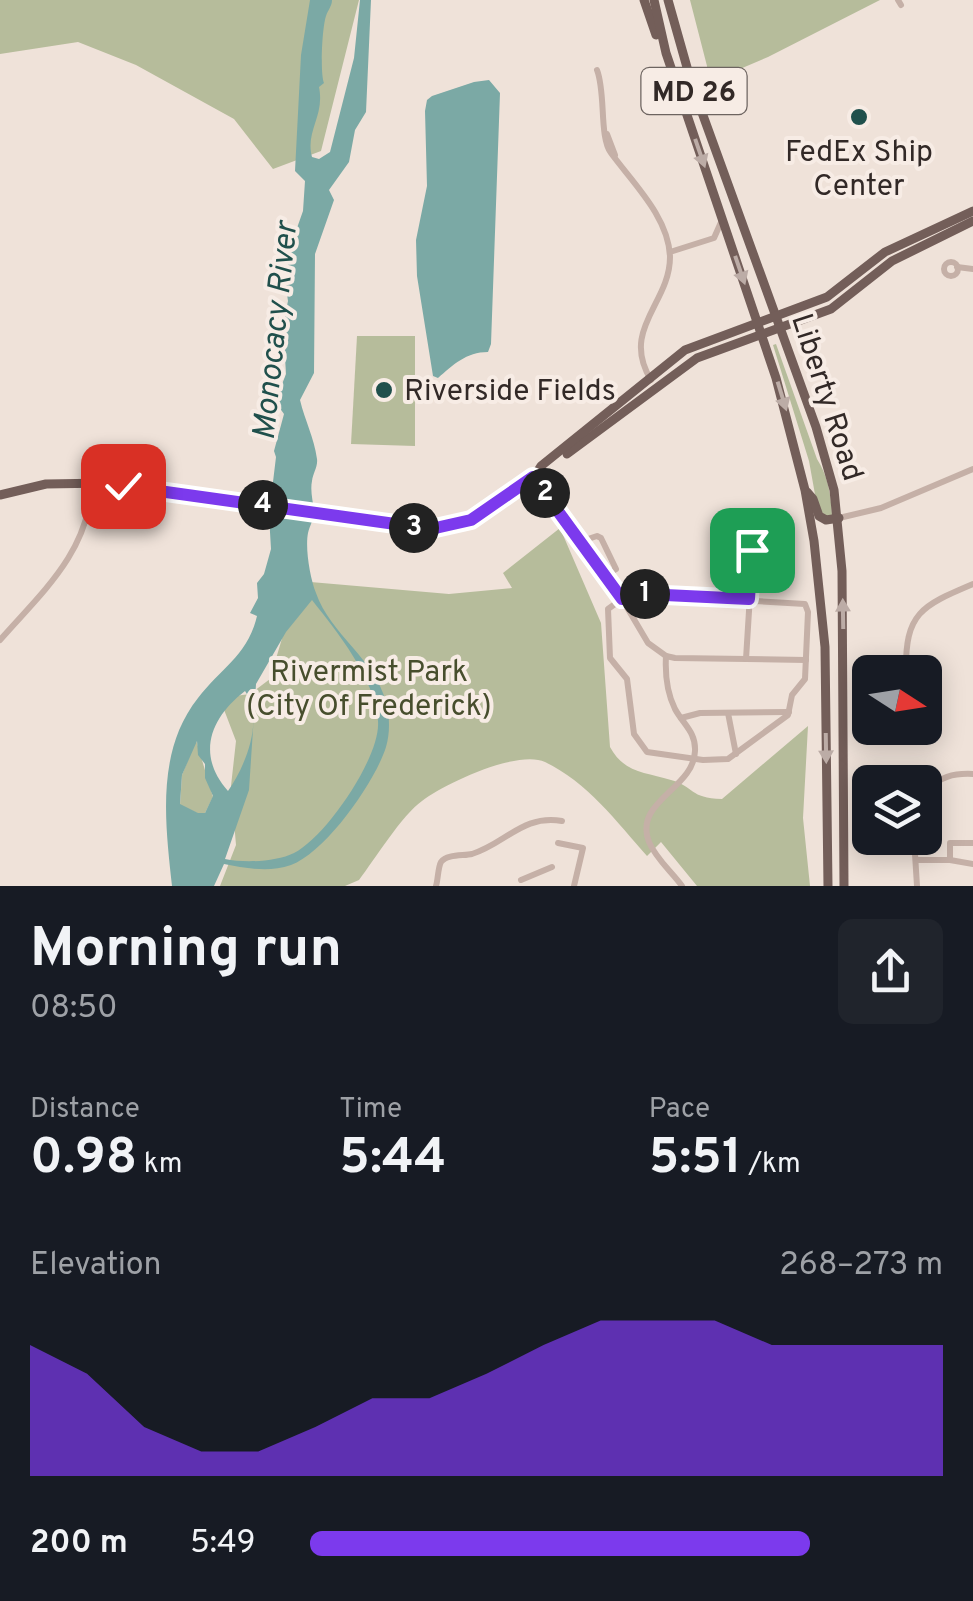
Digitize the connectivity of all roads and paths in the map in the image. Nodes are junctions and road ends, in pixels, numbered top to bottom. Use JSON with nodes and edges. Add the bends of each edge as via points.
{"nodes":[{"id":1,"x":644,"y":0,"type":"edge"},
{"id":2,"x":654,"y":0,"type":"edge"},
{"id":3,"x":668,"y":0,"type":"edge"},
{"id":4,"x":666,"y":52,"type":"junction"},
{"id":5,"x":597,"y":70,"type":"dead end"},
{"id":6,"x":973,"y":210,"type":"edge"},
{"id":7,"x":722,"y":219,"type":"junction"},
{"id":8,"x":973,"y":220,"type":"edge"},
{"id":9,"x":670,"y":252,"type":"junction"},
{"id":10,"x":957,"y":267,"type":"dead end"},
{"id":11,"x":973,"y":269,"type":"edge"},
{"id":12,"x":775,"y":316,"type":"junction"},
{"id":13,"x":758,"y":322,"type":"junction"},
{"id":14,"x":780,"y":328,"type":"junction"},
{"id":15,"x":762,"y":334,"type":"junction"},
{"id":16,"x":653,"y":382,"type":"junction"},
{"id":17,"x":973,"y":469,"type":"edge"},
{"id":18,"x":536,"y":474,"type":"junction"},
{"id":19,"x":92,"y":483,"type":"junction"},
{"id":20,"x":805,"y":490,"type":"junction"},
{"id":21,"x":0,"y":495,"type":"edge"},
{"id":22,"x":836,"y":502,"type":"junction"},
{"id":23,"x":856,"y":515,"type":"junction"},
{"id":24,"x":839,"y":518,"type":"junction"},
{"id":25,"x":790,"y":526,"type":"dead end"},
{"id":26,"x":582,"y":542,"type":"junction"},
{"id":27,"x":606,"y":575,"type":"junction"},
{"id":28,"x":973,"y":584,"type":"edge"},
{"id":29,"x":622,"y":599,"type":"junction"},
{"id":30,"x":749,"y":599,"type":"junction"},
{"id":31,"x":0,"y":640,"type":"edge"},
{"id":32,"x":906,"y":655,"type":"edge"},
{"id":33,"x":666,"y":656,"type":"junction"},
{"id":34,"x":746,"y":659,"type":"junction"},
{"id":35,"x":806,"y":660,"type":"junction"},
{"id":36,"x":790,"y":712,"type":"junction"},
{"id":37,"x":728,"y":713,"type":"junction"},
{"id":38,"x":681,"y":718,"type":"junction"},
{"id":39,"x":736,"y":754,"type":"junction"},
{"id":40,"x":694,"y":759,"type":"junction"},
{"id":41,"x":973,"y":774,"type":"edge"},
{"id":42,"x":942,"y":778,"type":"edge"},
{"id":43,"x":562,"y":820,"type":"dead end"},
{"id":44,"x":558,"y":843,"type":"dead end"},
{"id":45,"x":973,"y":843,"type":"edge"},
{"id":46,"x":916,"y":855,"type":"edge"},
{"id":47,"x":916,"y":860,"type":"junction"},
{"id":48,"x":950,"y":860,"type":"junction"},
{"id":49,"x":973,"y":864,"type":"edge"},
{"id":50,"x":552,"y":867,"type":"dead end"},
{"id":51,"x":521,"y":880,"type":"dead end"},
{"id":52,"x":436,"y":886,"type":"edge"},
{"id":53,"x":574,"y":886,"type":"edge"},
{"id":54,"x":682,"y":886,"type":"edge"},
{"id":55,"x":828,"y":886,"type":"edge"},
{"id":56,"x":844,"y":886,"type":"edge"},
{"id":57,"x":917,"y":886,"type":"edge"}],
"edges":[{"from":1,"to":4,"type":"main road"},
{"from":2,"to":4,"type":"main road","name":"Liberty Road","number":"MD 26"},
{"from":3,"to":12,"type":"main road","name":"Liberty Road","number":"MD 26"},
{"from":4,"to":7,"type":"main road","name":"Liberty Road","number":"MD 26","one_way":true},
{"from":5,"to":9,"type":"street","via":[[615,155],[657,215]]},
{"from":6,"to":12,"type":"main road","via":[[885,252],[827,297]]},
{"from":7,"to":9,"type":"street","via":[[714,238]]},
{"from":7,"to":13,"type":"main road","name":"Liberty Road","number":"MD 26","one_way":true},
{"from":8,"to":14,"type":"main road","via":[[892,261],[831,308]]},
{"from":9,"to":16,"type":"street","via":[[667,278],[642,335],[642,358]]},
{"from":10,"to":11,"type":"street"},
{"from":12,"to":13,"type":"main road"},
{"from":12,"to":14,"type":"main road","name":"Liberty Road","number":"MD 26"},
{"from":13,"to":15,"type":"main road","name":"Liberty Road","number":"MD 26"},
{"from":13,"to":16,"type":"main road","via":[[692,346]]},
{"from":14,"to":15,"type":"main road"},
{"from":14,"to":22,"type":"main road","name":"Liberty Road","number":"MD 26"},
{"from":15,"to":16,"type":"main road"},
{"from":15,"to":20,"type":"main road","name":"Liberty Road","number":"MD 26","one_way":true},
{"from":16,"to":18,"type":"main road"},
{"from":17,"to":23,"type":"street"},
{"from":18,"to":19,"type":"main road","via":[[483,513],[422,529]]},
{"from":18,"to":26,"type":"street"},
{"from":19,"to":21,"type":"main road"},
{"from":19,"to":31,"type":"street","via":[[90,513],[76,548]]},
{"from":20,"to":24,"type":"main road","via":[[819,516]]},
{"from":20,"to":55,"type":"main road","name":"Liberty Road","number":"MD 26","one_way":true,"via":[[824,647]]},
{"from":22,"to":23,"type":"street"},
{"from":22,"to":24,"type":"main road","name":"Liberty Road","number":"MD 26"},
{"from":23,"to":24,"type":"street"},
{"from":56,"to":24,"type":"main road","name":"Liberty Road","number":"MD 26","one_way":true},
{"from":25,"to":30,"type":"street","via":[[768,530],[754,543]]},
{"from":26,"to":27,"type":"street"},
{"from":26,"to":27,"type":"street","via":[[600,538],[616,568]]},
{"from":27,"to":29,"type":"street"},
{"from":28,"to":32,"type":"street","via":[[916,616]]},
{"from":29,"to":30,"type":"street"},
{"from":29,"to":33,"type":"street","via":[[648,643]]},
{"from":29,"to":40,"type":"street","via":[[608,609],[610,658],[628,679],[636,740],[656,755]]},
{"from":30,"to":34,"type":"street"},
{"from":30,"to":35,"type":"street","via":[[807,606]]},
{"from":33,"to":34,"type":"street"},
{"from":33,"to":38,"type":"street","via":[[667,686]]},
{"from":34,"to":35,"type":"street"},
{"from":35,"to":36,"type":"street"},
{"from":36,"to":37,"type":"street"},
{"from":36,"to":39,"type":"street"},
{"from":37,"to":38,"type":"street"},
{"from":37,"to":39,"type":"street"},
{"from":38,"to":40,"type":"street","via":[[692,734]]},
{"from":39,"to":40,"type":"street","via":[[728,760]]},
{"from":40,"to":54,"type":"street","via":[[647,822],[650,844]]},
{"from":41,"to":42,"type":"street"},
{"from":43,"to":52,"type":"street","via":[[536,820],[475,853],[445,858]]},
{"from":44,"to":53,"type":"street","via":[[582,848]]},
{"from":45,"to":48,"type":"street","via":[[950,843]]},
{"from":46,"to":47,"type":"street"},
{"from":47,"to":48,"type":"street"},
{"from":47,"to":57,"type":"street"},
{"from":48,"to":49,"type":"street"},
{"from":50,"to":51,"type":"street"}]}
